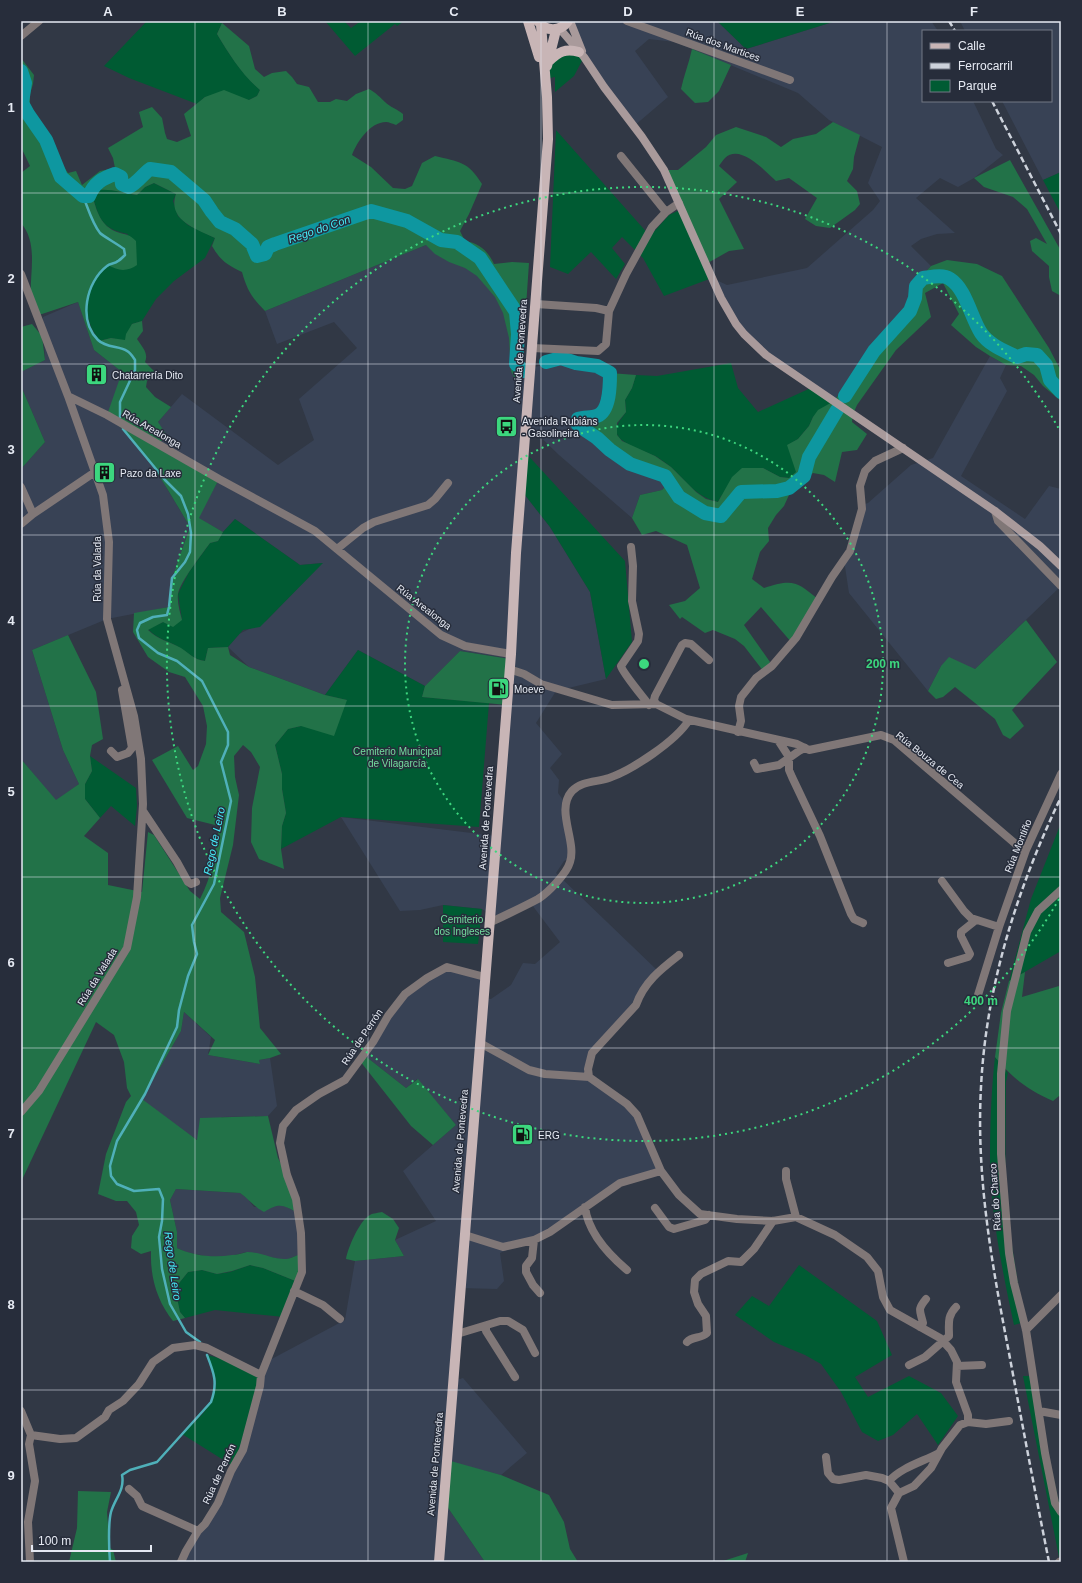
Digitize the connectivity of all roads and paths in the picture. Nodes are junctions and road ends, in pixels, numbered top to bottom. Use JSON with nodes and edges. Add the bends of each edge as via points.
{"nodes":[{"id":1,"x":39,"y":21,"type":"edge"},
{"id":2,"x":528,"y":21,"type":"edge"},
{"id":3,"x":569,"y":21,"type":"edge"},
{"id":4,"x":627,"y":21,"type":"edge"},
{"id":5,"x":539,"y":23,"type":"edge"},
{"id":6,"x":558,"y":29,"type":"junction"},
{"id":7,"x":21,"y":36,"type":"edge"},
{"id":8,"x":582,"y":55,"type":"junction"},
{"id":9,"x":548,"y":61,"type":"junction"},
{"id":10,"x":545,"y":76,"type":"junction"},
{"id":11,"x":790,"y":80,"type":"dead end"},
{"id":12,"x":621,"y":156,"type":"dead end"},
{"id":13,"x":679,"y":203,"type":"junction"},
{"id":14,"x":666,"y":212,"type":"junction"},
{"id":15,"x":21,"y":274,"type":"edge"},
{"id":16,"x":536,"y":304,"type":"junction"},
{"id":17,"x":609,"y":311,"type":"junction"},
{"id":18,"x":532,"y":348,"type":"junction"},
{"id":19,"x":68,"y":396,"type":"junction"},
{"id":20,"x":903,"y":448,"type":"junction"},
{"id":21,"x":95,"y":472,"type":"junction"},
{"id":22,"x":448,"y":483,"type":"dead end"},
{"id":23,"x":21,"y":487,"type":"edge"},
{"id":24,"x":995,"y":511,"type":"junction"},
{"id":25,"x":33,"y":514,"type":"junction"},
{"id":26,"x":21,"y":524,"type":"edge"},
{"id":27,"x":631,"y":546,"type":"dead end"},
{"id":28,"x":337,"y":549,"type":"junction"},
{"id":29,"x":1061,"y":566,"type":"edge"},
{"id":30,"x":1061,"y":586,"type":"edge"},
{"id":31,"x":511,"y":654,"type":"junction"},
{"id":32,"x":709,"y":660,"type":"dead end"},
{"id":33,"x":509,"y":670,"type":"junction"},
{"id":34,"x":122,"y":673,"type":"junction"},
{"id":35,"x":653,"y":704,"type":"junction"},
{"id":36,"x":689,"y":720,"type":"junction"},
{"id":37,"x":738,"y":732,"type":"junction"},
{"id":38,"x":778,"y":740,"type":"junction"},
{"id":39,"x":805,"y":748,"type":"junction"},
{"id":40,"x":111,"y":751,"type":"dead end"},
{"id":41,"x":790,"y":757,"type":"junction"},
{"id":42,"x":754,"y":763,"type":"dead end"},
{"id":43,"x":1061,"y":774,"type":"edge"},
{"id":44,"x":143,"y":811,"type":"junction"},
{"id":45,"x":1025,"y":852,"type":"junction"},
{"id":46,"x":942,"y":880,"type":"dead end"},
{"id":47,"x":196,"y":882,"type":"dead end"},
{"id":48,"x":1061,"y":890,"type":"edge"},
{"id":49,"x":976,"y":920,"type":"junction"},
{"id":50,"x":489,"y":923,"type":"junction"},
{"id":51,"x":863,"y":923,"type":"dead end"},
{"id":52,"x":999,"y":927,"type":"junction"},
{"id":53,"x":679,"y":955,"type":"dead end"},
{"id":54,"x":948,"y":963,"type":"dead end"},
{"id":55,"x":485,"y":977,"type":"junction"},
{"id":56,"x":978,"y":995,"type":"dead end"},
{"id":57,"x":480,"y":1042,"type":"junction"},
{"id":58,"x":589,"y":1077,"type":"junction"},
{"id":59,"x":21,"y":1112,"type":"edge"},
{"id":60,"x":660,"y":1171,"type":"junction"},
{"id":61,"x":786,"y":1171,"type":"dead end"},
{"id":62,"x":586,"y":1207,"type":"junction"},
{"id":63,"x":655,"y":1208,"type":"dead end"},
{"id":64,"x":709,"y":1215,"type":"junction"},
{"id":65,"x":796,"y":1217,"type":"junction"},
{"id":66,"x":773,"y":1220,"type":"junction"},
{"id":67,"x":465,"y":1235,"type":"junction"},
{"id":68,"x":534,"y":1240,"type":"junction"},
{"id":69,"x":627,"y":1270,"type":"dead end"},
{"id":70,"x":294,"y":1291,"type":"junction"},
{"id":71,"x":540,"y":1293,"type":"dead end"},
{"id":72,"x":1061,"y":1295,"type":"edge"},
{"id":73,"x":926,"y":1299,"type":"dead end"},
{"id":74,"x":956,"y":1307,"type":"dead end"},
{"id":75,"x":340,"y":1319,"type":"dead end"},
{"id":76,"x":486,"y":1326,"type":"junction"},
{"id":77,"x":920,"y":1327,"type":"junction"},
{"id":78,"x":1026,"y":1330,"type":"junction"},
{"id":79,"x":457,"y":1334,"type":"junction"},
{"id":80,"x":687,"y":1342,"type":"dead end"},
{"id":81,"x":944,"y":1342,"type":"junction"},
{"id":82,"x":535,"y":1353,"type":"dead end"},
{"id":83,"x":910,"y":1365,"type":"dead end"},
{"id":84,"x":982,"y":1365,"type":"dead end"},
{"id":85,"x":958,"y":1366,"type":"junction"},
{"id":86,"x":261,"y":1375,"type":"junction"},
{"id":87,"x":515,"y":1377,"type":"dead end"},
{"id":88,"x":21,"y":1411,"type":"edge"},
{"id":89,"x":1039,"y":1411,"type":"junction"},
{"id":90,"x":1061,"y":1415,"type":"edge"},
{"id":91,"x":1009,"y":1421,"type":"dead end"},
{"id":92,"x":968,"y":1422,"type":"junction"},
{"id":93,"x":31,"y":1435,"type":"junction"},
{"id":94,"x":939,"y":1453,"type":"junction"},
{"id":95,"x":826,"y":1457,"type":"dead end"},
{"id":96,"x":889,"y":1481,"type":"junction"},
{"id":97,"x":129,"y":1489,"type":"dead end"},
{"id":98,"x":899,"y":1493,"type":"junction"},
{"id":99,"x":1061,"y":1512,"type":"edge"},
{"id":100,"x":198,"y":1530,"type":"junction"},
{"id":101,"x":30,"y":1562,"type":"edge"},
{"id":102,"x":182,"y":1562,"type":"edge"},
{"id":103,"x":439,"y":1562,"type":"edge"},
{"id":104,"x":904,"y":1562,"type":"edge"}],
"edges":[{"from":1,"to":7,"type":"street"},
{"from":2,"to":10,"type":"main road"},
{"from":3,"to":6,"type":"main road"},
{"from":3,"to":8,"type":"main road"},
{"from":4,"to":11,"type":"street","name":"Rúa dos Martices"},
{"from":5,"to":6,"type":"main road","via":[[546,28]]},
{"from":5,"to":10,"type":"main road"},
{"from":6,"to":8,"type":"main road"},
{"from":6,"to":9,"type":"main road"},
{"from":8,"to":9,"type":"main road","via":[[572,50],[559,52]]},
{"from":8,"to":13,"type":"main road","via":[[664,170]]},
{"from":9,"to":10,"type":"main road"},
{"from":10,"to":16,"type":"main road","name":"Avenida de Pontevedra","via":[[548,139]]},
{"from":12,"to":14,"type":"street"},
{"from":13,"to":14,"type":"street"},
{"from":13,"to":20,"type":"main road","via":[[721,298],[744,334],[766,355]]},
{"from":14,"to":17,"type":"street","via":[[643,241]]},
{"from":15,"to":19,"type":"street"},
{"from":16,"to":17,"type":"street"},
{"from":16,"to":18,"type":"main road","name":"Avenida de Pontevedra"},
{"from":17,"to":18,"type":"street","via":[[606,344],[598,351]]},
{"from":18,"to":31,"type":"main road","name":"Avenida de Pontevedra"},
{"from":19,"to":21,"type":"street","name":"Rúa da Valada"},
{"from":19,"to":28,"type":"street","name":"Rúa Arealonga","via":[[107,415],[315,531]]},
{"from":20,"to":24,"type":"main road"},
{"from":20,"to":37,"type":"street","via":[[875,461],[865,471],[860,486],[862,509],[850,551],[796,638],[741,697],[741,722]]},
{"from":21,"to":25,"type":"street"},
{"from":21,"to":34,"type":"street","name":"Rúa da Valada","via":[[103,496],[109,542],[107,618]]},
{"from":22,"to":28,"type":"street","via":[[428,505],[374,522]]},
{"from":23,"to":25,"type":"street"},
{"from":24,"to":29,"type":"main road"},
{"from":24,"to":30,"type":"street","via":[[998,521]]},
{"from":25,"to":26,"type":"street"},
{"from":27,"to":35,"type":"street","via":[[632,601],[639,634],[638,641],[621,666]]},
{"from":28,"to":31,"type":"street","name":"Rúa Arealonga","via":[[441,635],[465,646]]},
{"from":31,"to":33,"type":"main road","name":"Avenida de Pontevedra"},
{"from":32,"to":35,"type":"street","via":[[690,644],[682,645]]},
{"from":33,"to":35,"type":"street","name":"Rúa Bouza de Cea","via":[[524,674],[541,684],[612,705]]},
{"from":33,"to":50,"type":"main road","name":"Avenida de Pontevedra"},
{"from":34,"to":40,"type":"street","name":"Rúa da Valada","via":[[132,748],[128,753],[117,757]]},
{"from":34,"to":44,"type":"street","name":"Rúa da Valada","via":[[134,716],[141,759]]},
{"from":35,"to":36,"type":"street","name":"Rúa Bouza de Cea"},
{"from":36,"to":37,"type":"street","name":"Rúa Bouza de Cea"},
{"from":36,"to":50,"type":"street","via":[[670,740],[641,761],[608,778],[577,787],[571,793],[566,804],[571,851],[570,862],[564,872],[540,898]]},
{"from":37,"to":38,"type":"street","name":"Rúa Bouza de Cea"},
{"from":38,"to":39,"type":"street","name":"Rúa Bouza de Cea"},
{"from":38,"to":41,"type":"street"},
{"from":39,"to":41,"type":"street","name":"Rúa Bouza de Cea"},
{"from":39,"to":45,"type":"street","name":"Rúa Bouza de Cea","via":[[809,750],[881,735],[894,740]]},
{"from":41,"to":42,"type":"street","name":"Rúa Bouza de Cea","via":[[779,766],[757,769]]},
{"from":41,"to":51,"type":"street","via":[[789,770],[820,836],[851,914],[854,919]]},
{"from":43,"to":45,"type":"street","name":"Rúa Montiño"},
{"from":44,"to":47,"type":"street","via":[[178,862],[188,882]]},
{"from":44,"to":59,"type":"street","name":"Rúa da Valada","via":[[137,897],[127,948],[38,1091]]},
{"from":45,"to":52,"type":"street","name":"Rúa Montiño"},
{"from":46,"to":49,"type":"street","via":[[964,911]]},
{"from":48,"to":78,"type":"street","name":"Rúa do Charco","via":[[1038,911],[1027,932],[1007,1011],[1000,1074],[1001,1154],[1009,1253]]},
{"from":49,"to":52,"type":"street"},
{"from":49,"to":54,"type":"street","via":[[961,932],[970,954],[968,957]]},
{"from":50,"to":55,"type":"main road","name":"Avenida de Pontevedra"},
{"from":52,"to":56,"type":"street","name":"Rúa Montiño"},
{"from":53,"to":58,"type":"street","via":[[650,980],[636,1005],[592,1053]]},
{"from":55,"to":57,"type":"main road","name":"Avenida de Pontevedra"},
{"from":55,"to":70,"type":"street","name":"Rúa de Perrón","via":[[447,967],[405,994],[345,1080],[296,1110],[283,1126],[280,1143],[287,1175],[296,1199],[301,1233],[302,1272]]},
{"from":57,"to":58,"type":"street","via":[[529,1070],[545,1074]]},
{"from":57,"to":67,"type":"main road","name":"Avenida de Pontevedra"},
{"from":58,"to":60,"type":"street","via":[[637,1115]]},
{"from":60,"to":62,"type":"street","via":[[620,1183]]},
{"from":60,"to":64,"type":"street","via":[[679,1195],[700,1214]]},
{"from":61,"to":65,"type":"street"},
{"from":62,"to":68,"type":"street"},
{"from":62,"to":69,"type":"street","via":[[589,1222],[602,1244]]},
{"from":63,"to":64,"type":"street","via":[[669,1227],[674,1229],[704,1220]]},
{"from":64,"to":66,"type":"street"},
{"from":65,"to":66,"type":"street"},
{"from":65,"to":77,"type":"street","via":[[835,1235],[867,1257],[878,1271],[883,1298],[890,1310]]},
{"from":66,"to":80,"type":"street","via":[[754,1249],[741,1262],[728,1261],[701,1274],[695,1280],[694,1292],[706,1316],[707,1333],[703,1337]]},
{"from":67,"to":68,"type":"street","via":[[503,1247]]},
{"from":67,"to":79,"type":"main road","name":"Avenida de Pontevedra"},
{"from":68,"to":71,"type":"street","via":[[532,1258],[526,1266],[526,1272]]},
{"from":70,"to":75,"type":"street","via":[[323,1305]]},
{"from":70,"to":86,"type":"street","name":"Rúa de Perrón"},
{"from":72,"to":78,"type":"street"},
{"from":73,"to":77,"type":"street","via":[[919,1310],[923,1323]]},
{"from":74,"to":81,"type":"street","via":[[948,1319],[949,1336]]},
{"from":76,"to":79,"type":"street"},
{"from":76,"to":82,"type":"street","via":[[508,1321],[523,1330]]},
{"from":76,"to":87,"type":"street","via":[[486,1331]]},
{"from":77,"to":81,"type":"street"},
{"from":78,"to":89,"type":"street","name":"Rúa do Charco"},
{"from":79,"to":103,"type":"main road","name":"Avenida de Pontevedra"},
{"from":81,"to":83,"type":"street"},
{"from":81,"to":85,"type":"street","via":[[951,1350]]},
{"from":84,"to":85,"type":"street"},
{"from":85,"to":92,"type":"street","via":[[956,1382],[968,1415]]},
{"from":86,"to":93,"type":"street","via":[[207,1348],[195,1345],[173,1348],[153,1362],[139,1384],[123,1401],[76,1438],[60,1439]]},
{"from":86,"to":100,"type":"street","name":"Rúa de Perrón","via":[[243,1450],[218,1503],[205,1524]]},
{"from":88,"to":93,"type":"street"},
{"from":89,"to":90,"type":"street"},
{"from":89,"to":99,"type":"street","name":"Rúa do Charco","via":[[1055,1503]]},
{"from":91,"to":92,"type":"street","via":[[986,1424]]},
{"from":92,"to":94,"type":"street","via":[[960,1426]]},
{"from":93,"to":101,"type":"street","via":[[35,1481],[28,1522]]},
{"from":94,"to":96,"type":"street","via":[[903,1469]]},
{"from":94,"to":98,"type":"street","via":[[931,1468],[914,1486]]},
{"from":95,"to":96,"type":"street","via":[[828,1473],[833,1479],[866,1475]]},
{"from":96,"to":98,"type":"street"},
{"from":97,"to":100,"type":"street","via":[[137,1496],[142,1506]]},
{"from":98,"to":104,"type":"street","via":[[891,1508]]},
{"from":100,"to":102,"type":"street","name":"Rúa de Perrón"}]}
